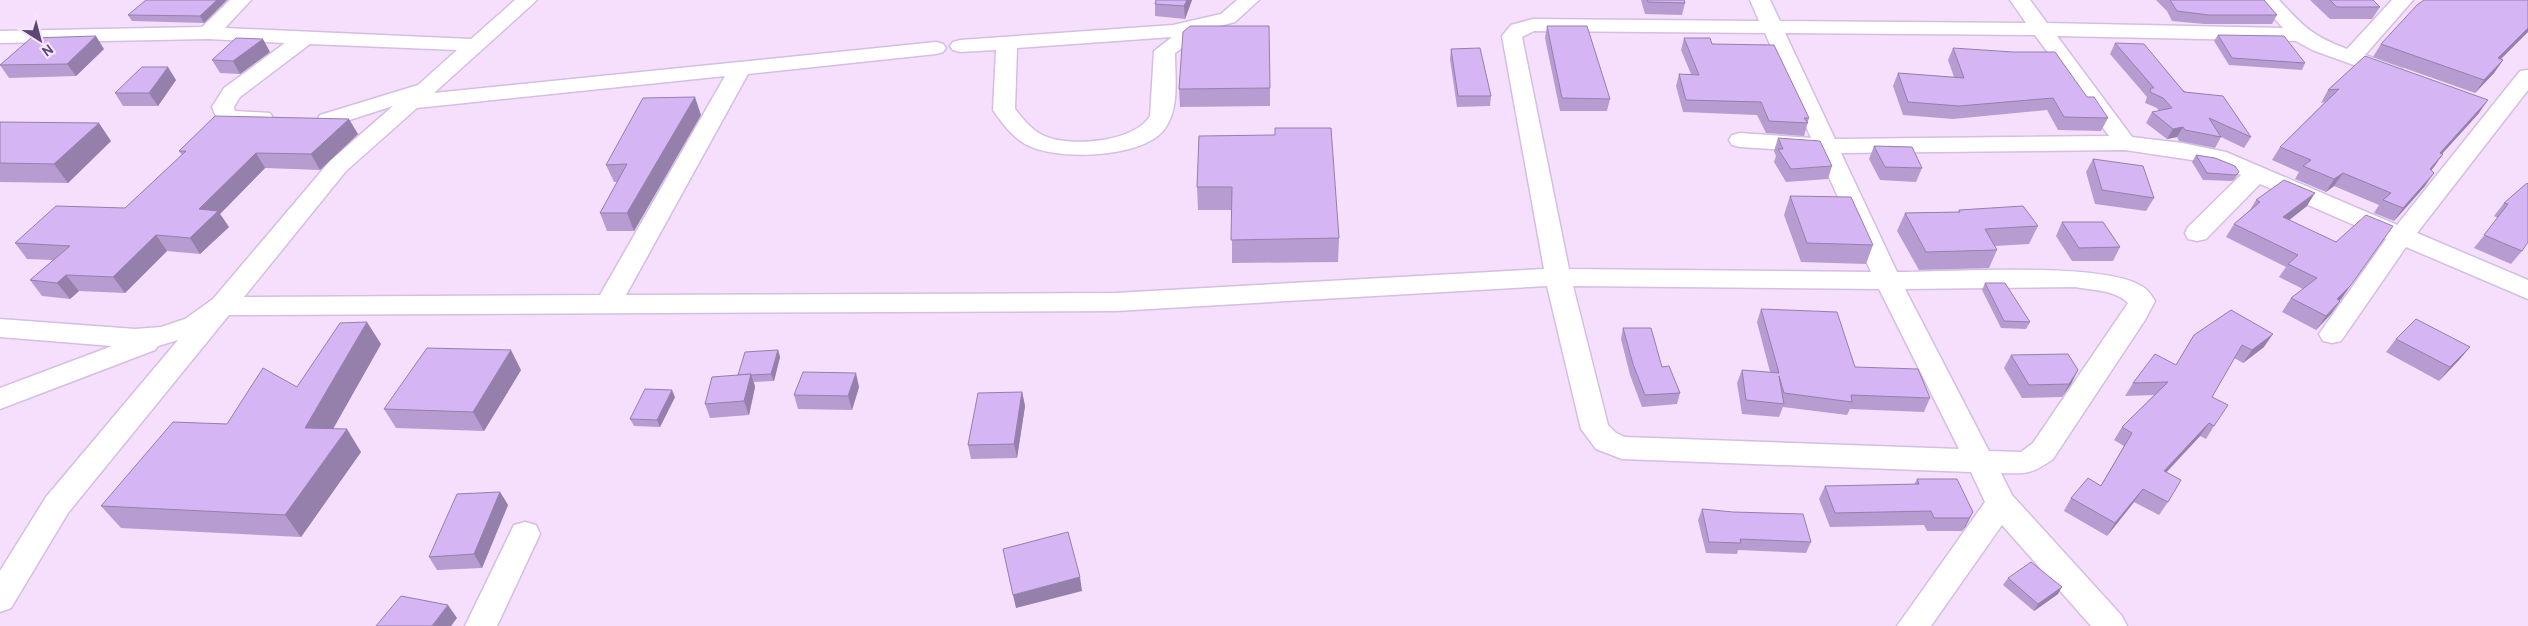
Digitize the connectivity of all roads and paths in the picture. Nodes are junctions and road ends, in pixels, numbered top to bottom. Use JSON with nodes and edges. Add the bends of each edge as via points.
{"nodes":[{"id":1,"x":241,"y":0,"type":"edge"},
{"id":2,"x":527,"y":0,"type":"edge"},
{"id":3,"x":1249,"y":0,"type":"edge"},
{"id":4,"x":1760,"y":0,"type":"edge"},
{"id":5,"x":2020,"y":0,"type":"edge"},
{"id":6,"x":2268,"y":0,"type":"edge"},
{"id":7,"x":2403,"y":0,"type":"edge"},
{"id":8,"x":1204,"y":25,"type":"junction"},
{"id":9,"x":1773,"y":27,"type":"junction"},
{"id":10,"x":2042,"y":29,"type":"junction"},
{"id":11,"x":208,"y":33,"type":"junction"},
{"id":12,"x":2300,"y":35,"type":"junction"},
{"id":13,"x":0,"y":37,"type":"edge"},
{"id":14,"x":304,"y":38,"type":"junction"},
{"id":15,"x":1007,"y":43,"type":"junction"},
{"id":16,"x":475,"y":45,"type":"junction"},
{"id":17,"x":960,"y":46,"type":"dead end"},
{"id":18,"x":936,"y":48,"type":"dead end"},
{"id":19,"x":2351,"y":58,"type":"junction"},
{"id":20,"x":741,"y":67,"type":"junction"},
{"id":21,"x":2528,"y":76,"type":"edge"},
{"id":22,"x":2416,"y":81,"type":"edge"},
{"id":23,"x":418,"y":95,"type":"junction"},
{"id":24,"x":282,"y":118,"type":"edge"},
{"id":25,"x":380,"y":129,"type":"junction"},
{"id":26,"x":1740,"y":140,"type":"dead end"},
{"id":27,"x":2125,"y":143,"type":"junction"},
{"id":28,"x":1828,"y":146,"type":"junction"},
{"id":29,"x":2257,"y":173,"type":"junction"},
{"id":30,"x":2197,"y":233,"type":"dead end"},
{"id":31,"x":2401,"y":236,"type":"junction"},
{"id":32,"x":1558,"y":277,"type":"junction"},
{"id":33,"x":1888,"y":281,"type":"junction"},
{"id":34,"x":2528,"y":290,"type":"edge"},
{"id":35,"x":608,"y":304,"type":"junction"},
{"id":36,"x":221,"y":306,"type":"junction"},
{"id":37,"x":0,"y":328,"type":"edge"},
{"id":38,"x":2332,"y":334,"type":"dead end"},
{"id":39,"x":163,"y":336,"type":"junction"},
{"id":40,"x":0,"y":399,"type":"edge"},
{"id":41,"x":1981,"y":460,"type":"junction"},
{"id":42,"x":2001,"y":503,"type":"junction"},
{"id":43,"x":524,"y":534,"type":"dead end"},
{"id":44,"x":0,"y":599,"type":"edge"},
{"id":45,"x":481,"y":626,"type":"edge"},
{"id":46,"x":1913,"y":626,"type":"edge"},
{"id":47,"x":2111,"y":626,"type":"edge"}],
"edges":[{"from":1,"to":11,"type":"street"},
{"from":2,"to":16,"type":"street"},
{"from":3,"to":8,"type":"street","via":[[1228,18]]},
{"from":4,"to":9,"type":"street"},
{"from":5,"to":10,"type":"street"},
{"from":6,"to":12,"type":"street"},
{"from":7,"to":19,"type":"street"},
{"from":8,"to":15,"type":"street","via":[[1173,31]]},
{"from":8,"to":15,"type":"street","via":[[1165,51],[1161,118],[1145,136],[1123,144],[1066,148],[1040,142],[1018,128],[1004,110]]},
{"from":9,"to":10,"type":"street"},
{"from":9,"to":28,"type":"street"},
{"from":9,"to":32,"type":"street","via":[[1533,26],[1518,29],[1512,36]]},
{"from":10,"to":12,"type":"street"},
{"from":10,"to":27,"type":"street"},
{"from":11,"to":13,"type":"street"},
{"from":11,"to":14,"type":"street"},
{"from":12,"to":19,"type":"street"},
{"from":14,"to":16,"type":"street"},
{"from":14,"to":24,"type":"street","via":[[232,93],[223,107],[226,117]]},
{"from":15,"to":17,"type":"street"},
{"from":16,"to":23,"type":"street"},
{"from":18,"to":20,"type":"street"},
{"from":19,"to":22,"type":"street"},
{"from":20,"to":23,"type":"street"},
{"from":20,"to":35,"type":"street"},
{"from":21,"to":31,"type":"street","via":[[2490,108]]},
{"from":23,"to":25,"type":"street"},
{"from":23,"to":25,"type":"street","via":[[319,119]]},
{"from":25,"to":36,"type":"street","via":[[338,166]]},
{"from":26,"to":28,"type":"street"},
{"from":27,"to":28,"type":"street"},
{"from":27,"to":29,"type":"street","via":[[2218,157]]},
{"from":28,"to":33,"type":"street"},
{"from":29,"to":30,"type":"street"},
{"from":29,"to":31,"type":"street"},
{"from":31,"to":34,"type":"street"},
{"from":31,"to":38,"type":"street"},
{"from":32,"to":33,"type":"street"},
{"from":32,"to":35,"type":"street","via":[[1116,302]]},
{"from":32,"to":41,"type":"street","via":[[1595,429],[1606,441],[1622,448]]},
{"from":33,"to":41,"type":"street"},
{"from":33,"to":41,"type":"street","via":[[2075,279],[2115,286],[2133,292],[2142,301],[2043,451],[2026,463]]},
{"from":35,"to":36,"type":"street"},
{"from":36,"to":39,"type":"street","via":[[194,325]]},
{"from":36,"to":44,"type":"street","via":[[57,505]]},
{"from":37,"to":39,"type":"street","via":[[136,338]]},
{"from":39,"to":40,"type":"street"},
{"from":41,"to":42,"type":"street"},
{"from":42,"to":46,"type":"street"},
{"from":42,"to":47,"type":"street"},
{"from":43,"to":45,"type":"street"}]}
